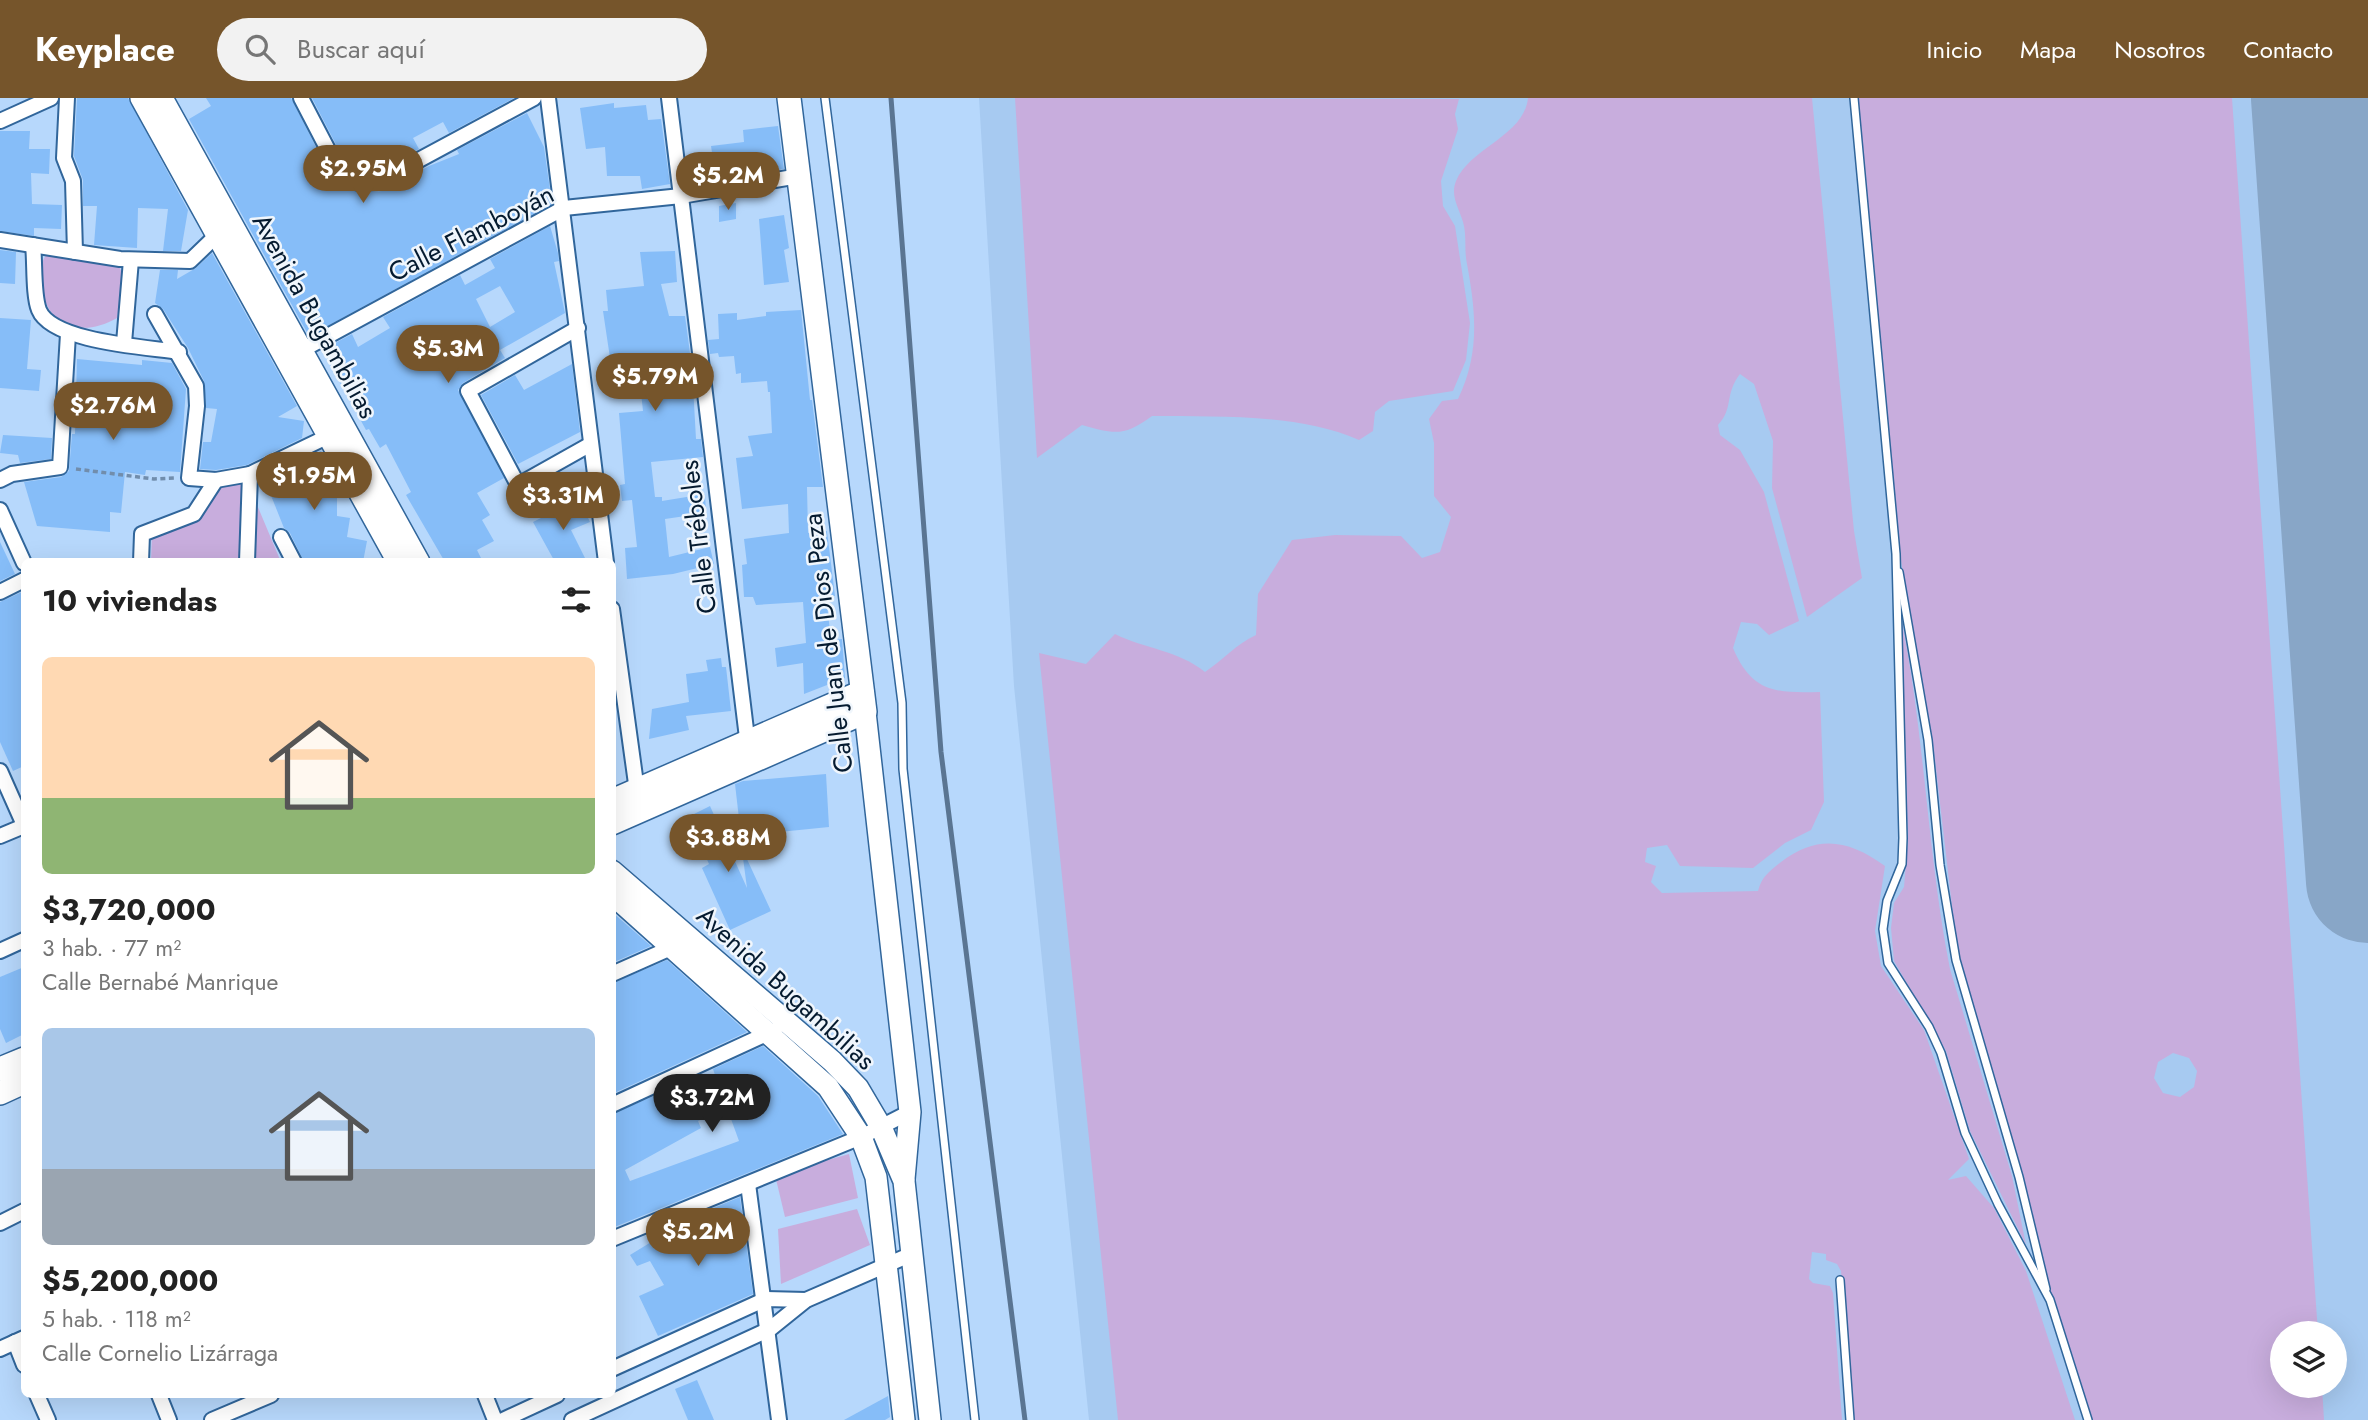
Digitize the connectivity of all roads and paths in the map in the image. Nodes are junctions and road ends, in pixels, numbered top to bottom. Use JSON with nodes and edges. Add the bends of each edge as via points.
{"nodes":[{"id":1,"x":51,"y":98,"type":"edge"},
{"id":2,"x":67,"y":98,"type":"edge"},
{"id":3,"x":141,"y":98,"type":"edge"},
{"id":4,"x":162,"y":98,"type":"edge"},
{"id":5,"x":301,"y":98,"type":"edge"},
{"id":6,"x":534,"y":98,"type":"edge"},
{"id":7,"x":548,"y":98,"type":"edge"},
{"id":8,"x":669,"y":98,"type":"edge"},
{"id":9,"x":789,"y":98,"type":"edge"},
{"id":10,"x":825,"y":98,"type":"edge"},
{"id":11,"x":1854,"y":98,"type":"edge"},
{"id":12,"x":0,"y":121,"type":"edge"},
{"id":13,"x":186,"y":159,"type":"junction"},
{"id":14,"x":799,"y":176,"type":"junction"},
{"id":15,"x":681,"y":195,"type":"junction"},
{"id":16,"x":564,"y":208,"type":"junction"},
{"id":17,"x":217,"y":235,"type":"junction"},
{"id":18,"x":0,"y":240,"type":"edge"},
{"id":19,"x":33,"y":245,"type":"junction"},
{"id":20,"x":75,"y":252,"type":"junction"},
{"id":21,"x":131,"y":260,"type":"junction"},
{"id":22,"x":155,"y":314,"type":"dead end"},
{"id":23,"x":578,"y":328,"type":"junction"},
{"id":24,"x":68,"y":334,"type":"junction"},
{"id":25,"x":124,"y":343,"type":"junction"},
{"id":26,"x":302,"y":350,"type":"junction"},
{"id":27,"x":179,"y":352,"type":"junction"},
{"id":28,"x":337,"y":433,"type":"junction"},
{"id":29,"x":591,"y":444,"type":"junction"},
{"id":30,"x":60,"y":467,"type":"junction"},
{"id":31,"x":250,"y":474,"type":"junction"},
{"id":32,"x":189,"y":478,"type":"junction"},
{"id":33,"x":0,"y":480,"type":"edge"},
{"id":34,"x":215,"y":480,"type":"junction"},
{"id":35,"x":0,"y":510,"type":"edge"},
{"id":36,"x":281,"y":537,"type":"dead end"},
{"id":37,"x":1896,"y":554,"type":"junction"},
{"id":38,"x":22,"y":558,"type":"edge"},
{"id":39,"x":141,"y":558,"type":"edge"},
{"id":40,"x":247,"y":558,"type":"edge"},
{"id":41,"x":292,"y":558,"type":"edge"},
{"id":42,"x":396,"y":558,"type":"edge"},
{"id":43,"x":416,"y":558,"type":"edge"},
{"id":44,"x":605,"y":558,"type":"edge"},
{"id":45,"x":21,"y":582,"type":"edge"},
{"id":46,"x":0,"y":592,"type":"edge"},
{"id":47,"x":616,"y":637,"type":"edge"},
{"id":48,"x":864,"y":702,"type":"junction"},
{"id":49,"x":750,"y":752,"type":"junction"},
{"id":50,"x":0,"y":771,"type":"edge"},
{"id":51,"x":637,"y":791,"type":"junction"},
{"id":52,"x":616,"y":799,"type":"edge"},
{"id":53,"x":21,"y":818,"type":"edge"},
{"id":54,"x":616,"y":821,"type":"edge"},
{"id":55,"x":21,"y":826,"type":"edge"},
{"id":56,"x":0,"y":836,"type":"edge"},
{"id":57,"x":616,"y":875,"type":"edge"},
{"id":58,"x":616,"y":897,"type":"edge"},
{"id":59,"x":21,"y":941,"type":"edge"},
{"id":60,"x":673,"y":947,"type":"junction"},
{"id":61,"x":0,"y":951,"type":"edge"},
{"id":62,"x":616,"y":972,"type":"edge"},
{"id":63,"x":780,"y":1028,"type":"junction"},
{"id":64,"x":21,"y":1060,"type":"edge"},
{"id":65,"x":0,"y":1069,"type":"edge"},
{"id":66,"x":21,"y":1083,"type":"edge"},
{"id":67,"x":0,"y":1093,"type":"edge"},
{"id":68,"x":616,"y":1103,"type":"edge"},
{"id":69,"x":910,"y":1112,"type":"junction"},
{"id":70,"x":881,"y":1127,"type":"junction"},
{"id":71,"x":861,"y":1138,"type":"junction"},
{"id":72,"x":904,"y":1181,"type":"junction"},
{"id":73,"x":748,"y":1184,"type":"junction"},
{"id":74,"x":21,"y":1212,"type":"edge"},
{"id":75,"x":0,"y":1223,"type":"edge"},
{"id":76,"x":616,"y":1237,"type":"edge"},
{"id":77,"x":912,"y":1254,"type":"junction"},
{"id":78,"x":886,"y":1265,"type":"junction"},
{"id":79,"x":1840,"y":1280,"type":"dead end"},
{"id":80,"x":766,"y":1299,"type":"junction"},
{"id":81,"x":806,"y":1300,"type":"junction"},
{"id":82,"x":2050,"y":1300,"type":"junction"},
{"id":83,"x":770,"y":1329,"type":"junction"},
{"id":84,"x":20,"y":1340,"type":"edge"},
{"id":85,"x":0,"y":1349,"type":"edge"},
{"id":86,"x":616,"y":1367,"type":"edge"},
{"id":87,"x":38,"y":1398,"type":"edge"},
{"id":88,"x":160,"y":1398,"type":"edge"},
{"id":89,"x":264,"y":1398,"type":"edge"},
{"id":90,"x":486,"y":1398,"type":"edge"},
{"id":91,"x":551,"y":1398,"type":"edge"},
{"id":92,"x":48,"y":1420,"type":"edge"},
{"id":93,"x":169,"y":1420,"type":"edge"},
{"id":94,"x":212,"y":1420,"type":"edge"},
{"id":95,"x":495,"y":1420,"type":"edge"},
{"id":96,"x":503,"y":1420,"type":"edge"},
{"id":97,"x":572,"y":1420,"type":"edge"},
{"id":98,"x":779,"y":1420,"type":"edge"},
{"id":99,"x":904,"y":1420,"type":"edge"},
{"id":100,"x":930,"y":1420,"type":"edge"},
{"id":101,"x":975,"y":1420,"type":"edge"},
{"id":102,"x":1850,"y":1420,"type":"edge"},
{"id":103,"x":2088,"y":1420,"type":"edge"}],
"edges":[{"from":1,"to":12,"type":"street"},
{"from":2,"to":20,"type":"street","via":[[64,158],[73,181]]},
{"from":3,"to":13,"type":"main road","name":"Avenida Bugambilias"},
{"from":4,"to":13,"type":"main road","name":"Avenida Bugambilias"},
{"from":5,"to":6,"type":"street","via":[[340,173],[358,183],[378,182]]},
{"from":7,"to":16,"type":"street"},
{"from":8,"to":15,"type":"street","name":"Calle Tréboles"},
{"from":9,"to":14,"type":"main road","name":"Calle Juan de Dios Peza"},
{"from":10,"to":101,"type":"lane","via":[[902,703],[904,779]]},
{"from":11,"to":37,"type":"lane"},
{"from":13,"to":17,"type":"main road","name":"Avenida Bugambilias"},
{"from":13,"to":26,"type":"main road","name":"Avenida Bugambilias"},
{"from":14,"to":15,"type":"street","name":"Calle Flamboyán"},
{"from":14,"to":48,"type":"main road","name":"Calle Juan de Dios Peza"},
{"from":15,"to":16,"type":"street","name":"Calle Flamboyán"},
{"from":15,"to":49,"type":"street","name":"Calle Tréboles"},
{"from":16,"to":23,"type":"street"},
{"from":16,"to":26,"type":"street","name":"Calle Flamboyán"},
{"from":17,"to":21,"type":"street","via":[[190,261]]},
{"from":17,"to":28,"type":"main road","name":"Avenida Bugambilias"},
{"from":18,"to":19,"type":"street"},
{"from":19,"to":20,"type":"street"},
{"from":19,"to":24,"type":"street","via":[[39,310],[50,324]]},
{"from":20,"to":21,"type":"street"},
{"from":21,"to":25,"type":"street"},
{"from":22,"to":27,"type":"street"},
{"from":23,"to":29,"type":"street"},
{"from":23,"to":29,"type":"street","via":[[468,391],[518,485]]},
{"from":24,"to":25,"type":"street"},
{"from":24,"to":30,"type":"street"},
{"from":25,"to":27,"type":"street"},
{"from":26,"to":28,"type":"main road","name":"Avenida Bugambilias"},
{"from":27,"to":32,"type":"street","via":[[196,386]]},
{"from":28,"to":31,"type":"street"},
{"from":28,"to":42,"type":"main road","name":"Avenida Bugambilias"},
{"from":28,"to":43,"type":"main road","name":"Avenida Bugambilias"},
{"from":29,"to":44,"type":"street"},
{"from":30,"to":32,"type":"path","via":[[154,479]]},
{"from":30,"to":33,"type":"street"},
{"from":31,"to":34,"type":"street"},
{"from":31,"to":40,"type":"street"},
{"from":32,"to":34,"type":"street"},
{"from":34,"to":39,"type":"street","via":[[194,514],[142,534]]},
{"from":35,"to":38,"type":"street"},
{"from":36,"to":41,"type":"street"},
{"from":37,"to":82,"type":"lane","via":[[1928,740],[1940,865],[1956,960]]},
{"from":37,"to":82,"type":"lane","via":[[1903,838],[1902,864],[1885,911],[1888,963],[1929,1027],[1970,1144]]},
{"from":45,"to":46,"type":"street"},
{"from":47,"to":51,"type":"street"},
{"from":48,"to":49,"type":"main road"},
{"from":48,"to":69,"type":"main road","name":"Calle Juan de Dios Peza"},
{"from":49,"to":51,"type":"main road"},
{"from":49,"to":54,"type":"main road"},
{"from":50,"to":53,"type":"street"},
{"from":51,"to":52,"type":"main road"},
{"from":55,"to":56,"type":"street"},
{"from":57,"to":63,"type":"main road","name":"Avenida Bugambilias"},
{"from":58,"to":60,"type":"main road","name":"Avenida Bugambilias"},
{"from":59,"to":61,"type":"street"},
{"from":60,"to":62,"type":"street"},
{"from":60,"to":63,"type":"main road","name":"Avenida Bugambilias"},
{"from":63,"to":68,"type":"street"},
{"from":63,"to":70,"type":"main road","name":"Avenida Bugambilias","via":[[858,1088]]},
{"from":63,"to":71,"type":"main road","name":"Avenida Bugambilias","via":[[828,1087]]},
{"from":64,"to":65,"type":"main road"},
{"from":66,"to":67,"type":"main road"},
{"from":69,"to":70,"type":"street"},
{"from":69,"to":72,"type":"main road","name":"Calle Juan de Dios Peza"},
{"from":70,"to":71,"type":"street"},
{"from":70,"to":72,"type":"main road","name":"Calle Juan de Dios Peza"},
{"from":71,"to":73,"type":"street"},
{"from":71,"to":78,"type":"main road","via":[[876,1177]]},
{"from":72,"to":77,"type":"main road","name":"Calle Juan de Dios Peza"},
{"from":73,"to":76,"type":"street"},
{"from":73,"to":80,"type":"street"},
{"from":74,"to":75,"type":"street"},
{"from":77,"to":78,"type":"street"},
{"from":77,"to":100,"type":"main road","name":"Calle Juan de Dios Peza"},
{"from":78,"to":81,"type":"street"},
{"from":78,"to":99,"type":"main road"},
{"from":79,"to":102,"type":"lane"},
{"from":80,"to":81,"type":"street"},
{"from":80,"to":83,"type":"street"},
{"from":80,"to":86,"type":"street"},
{"from":81,"to":83,"type":"street"},
{"from":82,"to":103,"type":"lane"},
{"from":83,"to":97,"type":"street"},
{"from":83,"to":98,"type":"street"},
{"from":84,"to":85,"type":"street"},
{"from":87,"to":92,"type":"street"},
{"from":88,"to":93,"type":"street"},
{"from":89,"to":94,"type":"street"},
{"from":90,"to":95,"type":"street"},
{"from":91,"to":96,"type":"street"}]}
